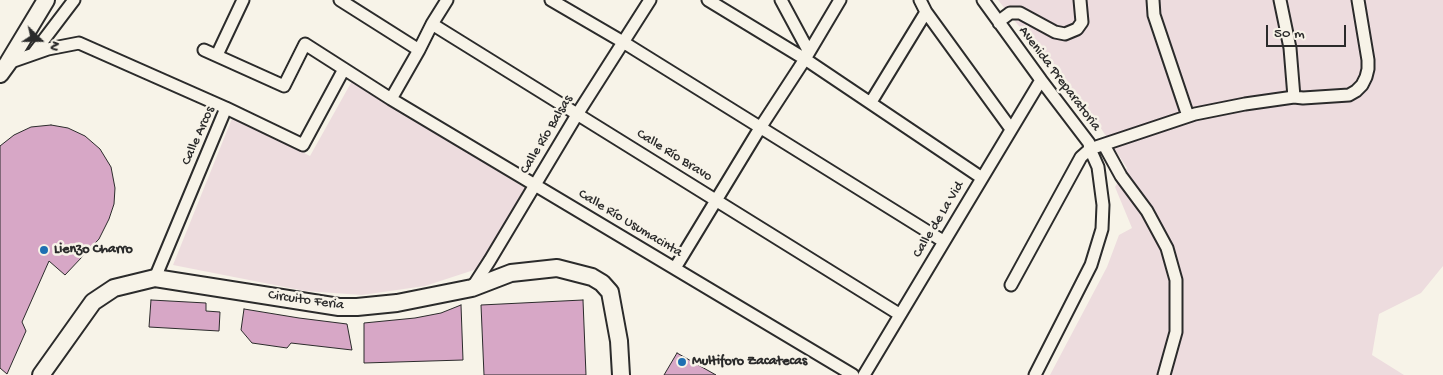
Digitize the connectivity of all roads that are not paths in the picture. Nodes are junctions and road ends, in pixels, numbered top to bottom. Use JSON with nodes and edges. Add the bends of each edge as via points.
{"nodes":[{"id":1,"x":46,"y":0,"type":"edge"},
{"id":2,"x":74,"y":0,"type":"edge"},
{"id":3,"x":243,"y":0,"type":"edge"},
{"id":4,"x":340,"y":0,"type":"edge"},
{"id":5,"x":447,"y":0,"type":"edge"},
{"id":6,"x":551,"y":0,"type":"edge"},
{"id":7,"x":650,"y":0,"type":"edge"},
{"id":8,"x":708,"y":0,"type":"edge"},
{"id":9,"x":781,"y":0,"type":"edge"},
{"id":10,"x":840,"y":0,"type":"edge"},
{"id":11,"x":920,"y":0,"type":"edge"},
{"id":12,"x":983,"y":0,"type":"edge"},
{"id":13,"x":1080,"y":0,"type":"edge"},
{"id":14,"x":1153,"y":0,"type":"edge"},
{"id":15,"x":1280,"y":0,"type":"edge"},
{"id":16,"x":1358,"y":0,"type":"edge"},
{"id":17,"x":926,"y":12,"type":"junction"},
{"id":18,"x":999,"y":23,"type":"junction"},
{"id":19,"x":432,"y":24,"type":"junction"},
{"id":20,"x":623,"y":42,"type":"junction"},
{"id":21,"x":204,"y":50,"type":"dead end"},
{"id":22,"x":419,"y":50,"type":"junction"},
{"id":23,"x":32,"y":54,"type":"junction"},
{"id":24,"x":217,"y":55,"type":"junction"},
{"id":25,"x":807,"y":55,"type":"junction"},
{"id":26,"x":4,"y":68,"type":"edge"},
{"id":27,"x":344,"y":69,"type":"junction"},
{"id":28,"x":1041,"y":80,"type":"junction"},
{"id":29,"x":1294,"y":97,"type":"junction"},
{"id":30,"x":391,"y":99,"type":"junction"},
{"id":31,"x":870,"y":102,"type":"junction"},
{"id":32,"x":226,"y":108,"type":"junction"},
{"id":33,"x":578,"y":114,"type":"junction"},
{"id":34,"x":1188,"y":116,"type":"junction"},
{"id":35,"x":760,"y":128,"type":"junction"},
{"id":36,"x":1011,"y":129,"type":"junction"},
{"id":37,"x":1104,"y":144,"type":"junction"},
{"id":38,"x":1090,"y":149,"type":"junction"},
{"id":39,"x":982,"y":178,"type":"junction"},
{"id":40,"x":535,"y":185,"type":"junction"},
{"id":41,"x":717,"y":200,"type":"junction"},
{"id":42,"x":943,"y":241,"type":"junction"},
{"id":43,"x":675,"y":268,"type":"junction"},
{"id":44,"x":155,"y":278,"type":"junction"},
{"id":45,"x":1011,"y":285,"type":"dead end"},
{"id":46,"x":472,"y":288,"type":"junction"},
{"id":47,"x":899,"y":314,"type":"junction"},
{"id":48,"x":41,"y":375,"type":"edge"},
{"id":49,"x":621,"y":375,"type":"edge"},
{"id":50,"x":853,"y":375,"type":"edge"},
{"id":51,"x":864,"y":375,"type":"edge"},
{"id":52,"x":1035,"y":375,"type":"edge"},
{"id":53,"x":1164,"y":375,"type":"edge"}],
"edges":[{"from":1,"to":26,"type":"street"},
{"from":2,"to":23,"type":"street"},
{"from":3,"to":24,"type":"street"},
{"from":4,"to":22,"type":"street"},
{"from":5,"to":19,"type":"street"},
{"from":6,"to":20,"type":"street"},
{"from":7,"to":20,"type":"street","name":"Calle Río Balsas"},
{"from":8,"to":25,"type":"street"},
{"from":9,"to":25,"type":"street"},
{"from":10,"to":25,"type":"street"},
{"from":11,"to":17,"type":"street"},
{"from":12,"to":18,"type":"street","name":"Avenida Preparatoria"},
{"from":13,"to":18,"type":"street","via":[[1082,22],[1077,29],[1065,34],[1020,13],[1010,13]]},
{"from":14,"to":34,"type":"street","via":[[1154,16]]},
{"from":15,"to":29,"type":"street","via":[[1290,48]]},
{"from":16,"to":29,"type":"street","via":[[1368,60],[1362,85],[1349,95]]},
{"from":17,"to":31,"type":"street"},
{"from":17,"to":36,"type":"street"},
{"from":18,"to":28,"type":"street","name":"Avenida Preparatoria"},
{"from":19,"to":22,"type":"street"},
{"from":19,"to":33,"type":"street","name":"Calle Río Bravo"},
{"from":20,"to":33,"type":"street","name":"Calle Río Balsas"},
{"from":20,"to":35,"type":"street"},
{"from":21,"to":24,"type":"street"},
{"from":22,"to":30,"type":"street"},
{"from":23,"to":26,"type":"street"},
{"from":23,"to":32,"type":"street","via":[[79,43]]},
{"from":24,"to":27,"type":"street","name":"Calle Río Usumacinta","via":[[284,86],[305,44]]},
{"from":25,"to":31,"type":"street"},
{"from":25,"to":35,"type":"street"},
{"from":27,"to":30,"type":"street","name":"Calle Río Usumacinta"},
{"from":27,"to":32,"type":"street","name":"Calle Arcos","via":[[304,145]]},
{"from":28,"to":36,"type":"street","name":"Calle de La Vid"},
{"from":28,"to":38,"type":"street","name":"Avenida Preparatoria","via":[[1089,143]]},
{"from":29,"to":34,"type":"street"},
{"from":30,"to":40,"type":"street","name":"Calle Río Usumacinta"},
{"from":31,"to":39,"type":"street"},
{"from":32,"to":44,"type":"street","name":"Calle Arcos"},
{"from":33,"to":40,"type":"street","name":"Calle Río Balsas"},
{"from":33,"to":41,"type":"street","name":"Calle Río Bravo"},
{"from":34,"to":37,"type":"street"},
{"from":35,"to":41,"type":"street"},
{"from":35,"to":42,"type":"street"},
{"from":36,"to":39,"type":"street","name":"Calle de La Vid"},
{"from":37,"to":38,"type":"street"},
{"from":37,"to":53,"type":"street","name":"Avenida Preparatoria","via":[[1167,248],[1176,280],[1176,332]]},
{"from":38,"to":45,"type":"street","via":[[1081,157]]},
{"from":38,"to":52,"type":"street","name":"Avenida Preparatoria","via":[[1098,167],[1103,205],[1102,229],[1091,265]]},
{"from":39,"to":42,"type":"street","name":"Calle de La Vid"},
{"from":40,"to":43,"type":"street","name":"Calle Río Usumacinta"},
{"from":40,"to":46,"type":"street","name":"Calle Río Balsas"},
{"from":41,"to":43,"type":"street"},
{"from":41,"to":47,"type":"street","name":"Calle Río Bravo"},
{"from":42,"to":47,"type":"street","name":"Calle de La Vid"},
{"from":43,"to":50,"type":"street","name":"Calle Río Usumacinta"},
{"from":44,"to":46,"type":"street","name":"Circuito Feria","via":[[339,307],[397,303]]},
{"from":44,"to":48,"type":"street","name":"Circuito Feria","via":[[114,288],[92,302]]},
{"from":46,"to":49,"type":"street","name":"Circuito Feria","via":[[510,273],[557,268],[597,280],[610,292]]},
{"from":47,"to":51,"type":"street","name":"Calle de La Vid"}]}
